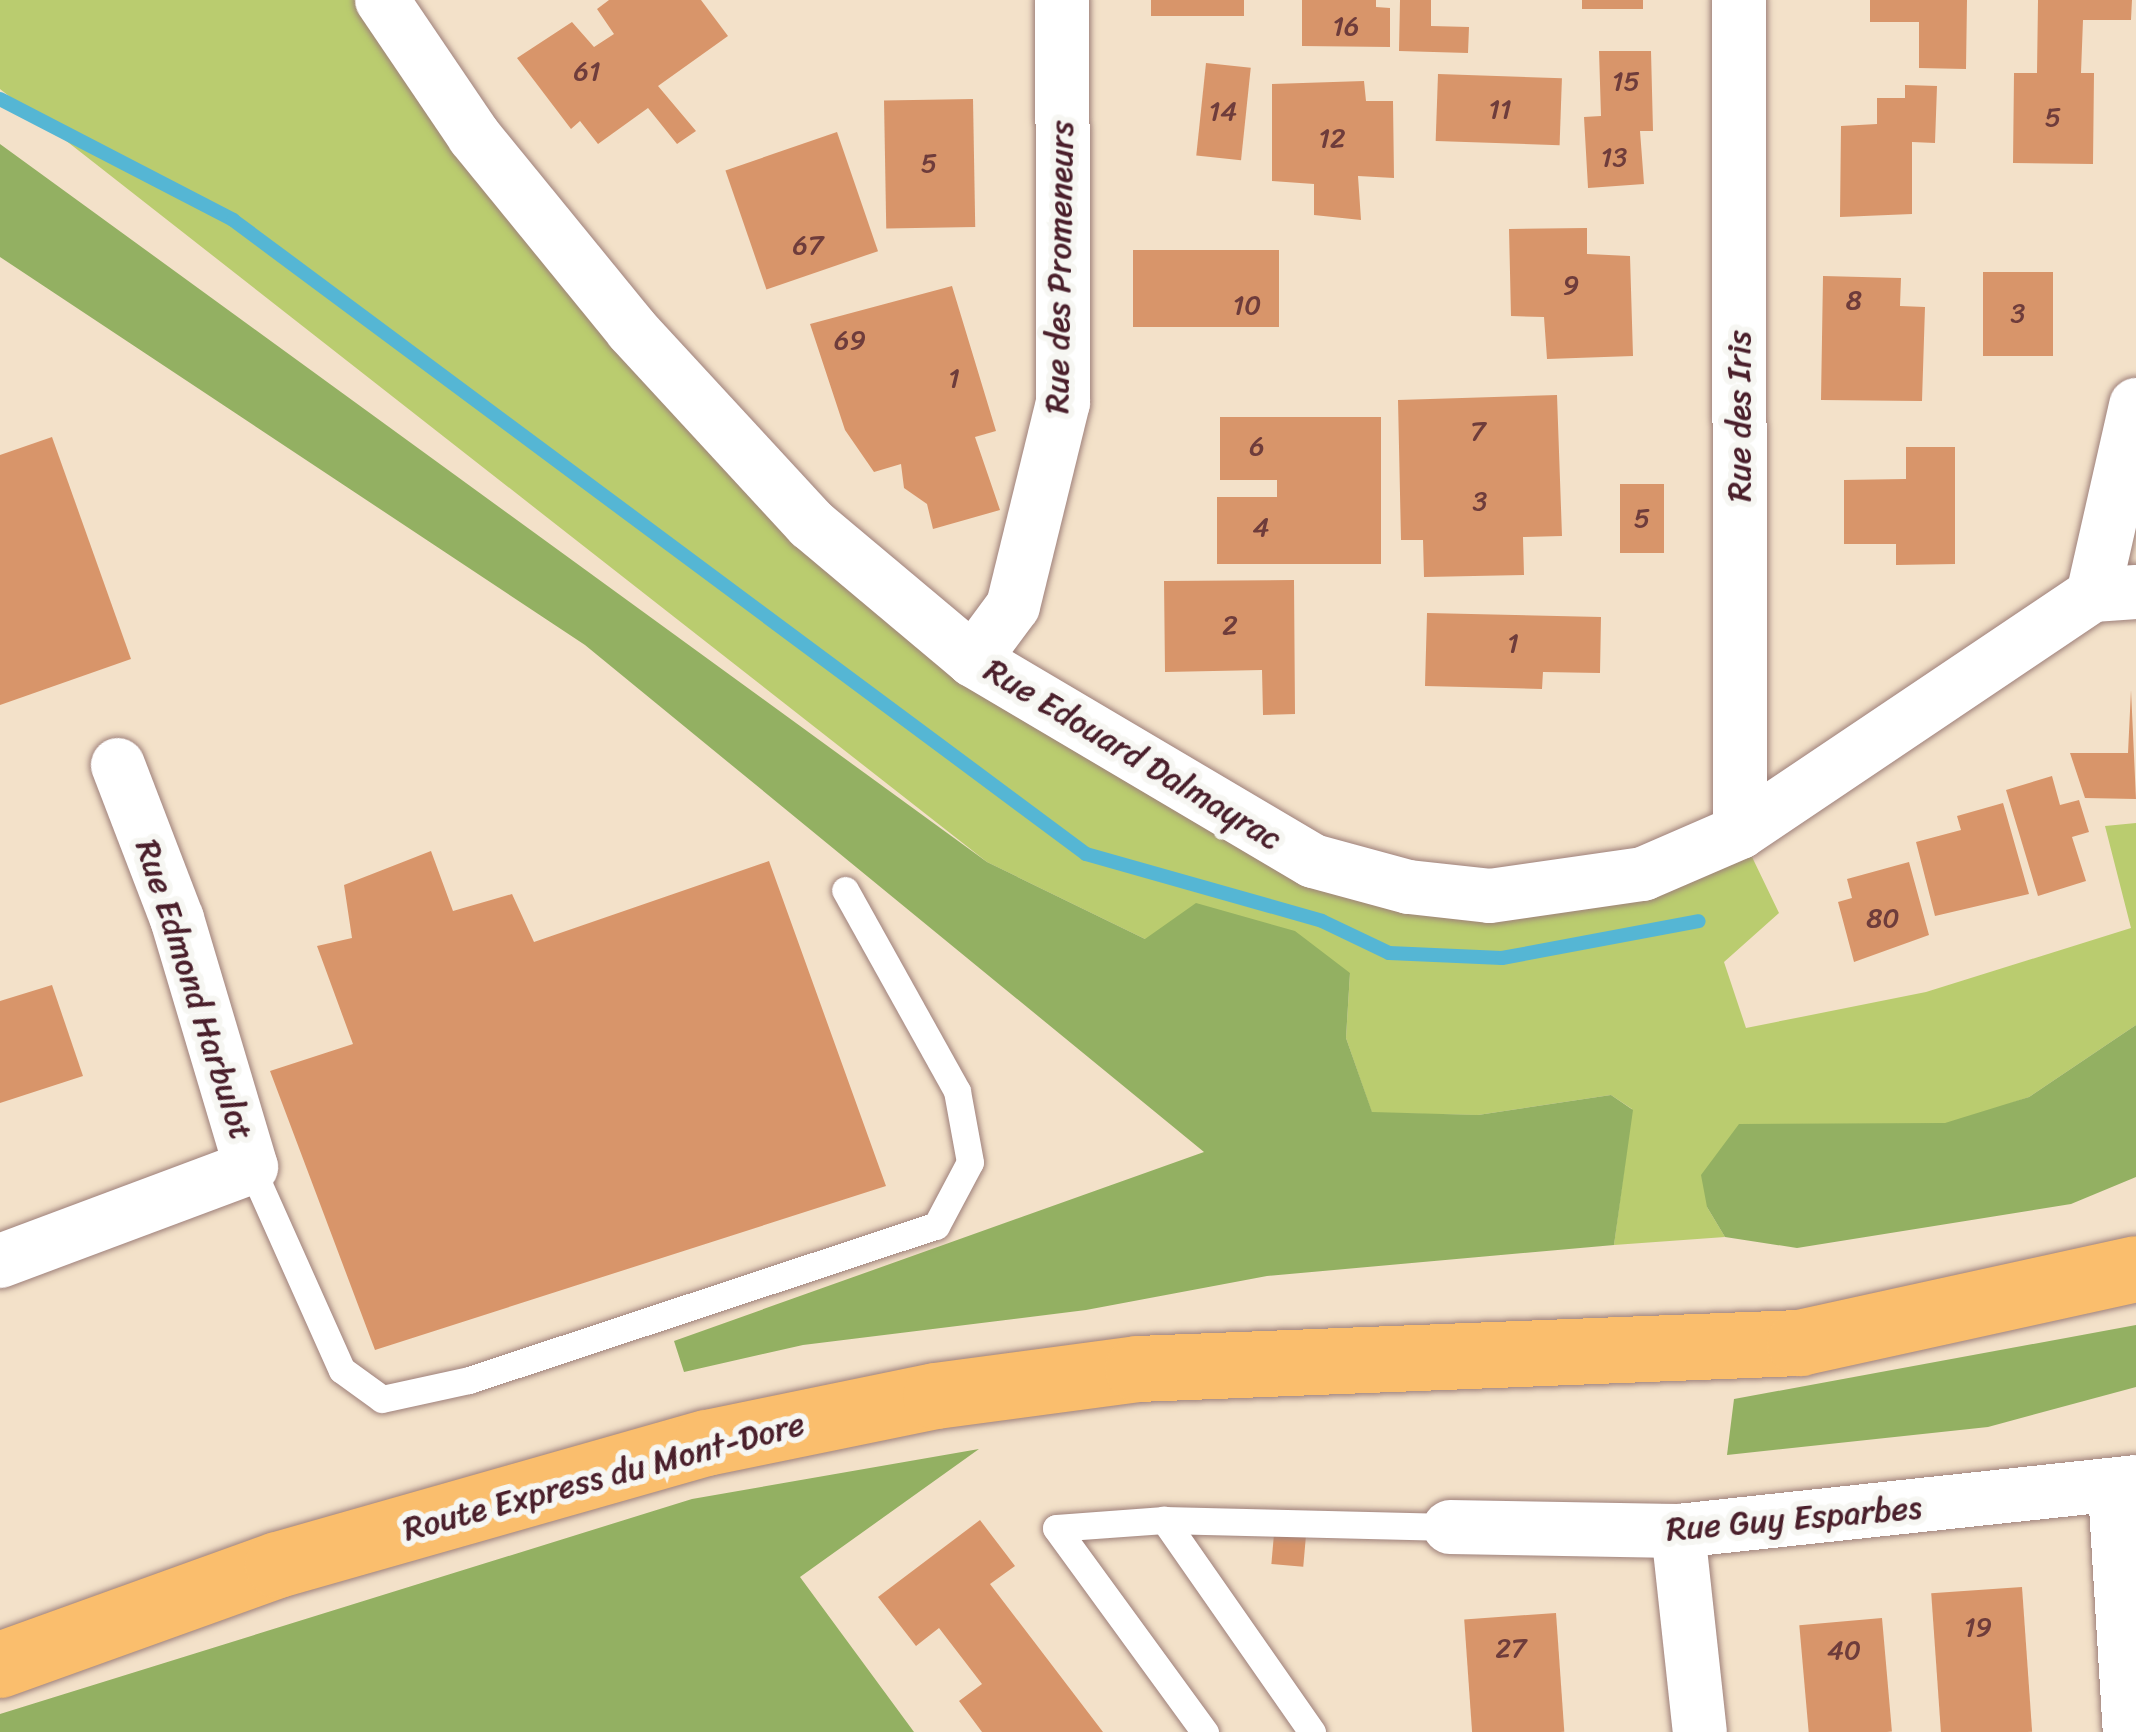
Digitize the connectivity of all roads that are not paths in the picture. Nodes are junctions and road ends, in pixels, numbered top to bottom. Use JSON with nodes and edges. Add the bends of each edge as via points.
{"nodes":[{"id":1,"x":382,"y":0,"type":"edge"},
{"id":2,"x":1062,"y":0,"type":"edge"},
{"id":3,"x":1739,"y":0,"type":"edge"},
{"id":4,"x":2136,"y":405,"type":"edge"},
{"id":5,"x":2115,"y":594,"type":"edge"},
{"id":6,"x":973,"y":660,"type":"junction"},
{"id":7,"x":118,"y":765,"type":"dead end"},
{"id":8,"x":1740,"y":832,"type":"junction"},
{"id":9,"x":844,"y":890,"type":"dead end"},
{"id":10,"x":251,"y":1167,"type":"junction"},
{"id":11,"x":0,"y":1261,"type":"edge"},
{"id":12,"x":2136,"y":1269,"type":"edge"},
{"id":13,"x":2125,"y":1486,"type":"edge"},
{"id":14,"x":1164,"y":1520,"type":"junction"},
{"id":15,"x":1450,"y":1527,"type":"joint"},
{"id":16,"x":1678,"y":1531,"type":"junction"},
{"id":17,"x":0,"y":1665,"type":"edge"},
{"id":18,"x":1205,"y":1732,"type":"edge"},
{"id":19,"x":1312,"y":1732,"type":"edge"},
{"id":20,"x":1700,"y":1732,"type":"edge"},
{"id":21,"x":2130,"y":1732,"type":"edge"}],
"edges":[{"from":1,"to":6,"type":"street","name":"Rue Edouard Dalmayrac","via":[[474,136],[652,353],[811,524]]},
{"from":2,"to":6,"type":"street","name":"Rue des Promeneurs","via":[[1064,403],[1013,606]]},
{"from":3,"to":8,"type":"street","name":"Rue des Iris"},
{"from":4,"to":5,"type":"street"},
{"from":5,"to":8,"type":"street","name":"Rue Edouard Dalmayrac"},
{"from":6,"to":8,"type":"street","name":"Rue Edouard Dalmayrac","via":[[1294,850],[1409,887],[1490,896],[1569,887],[1643,874]]},
{"from":7,"to":10,"type":"street","name":"Rue Edmond Harbulot","via":[[177,919]]},
{"from":9,"to":10,"type":"lane","via":[[957,1091],[970,1162],[937,1226],[469,1380],[382,1400],[342,1370]]},
{"from":10,"to":11,"type":"street","name":"Rue Edmond Harbulot"},
{"from":12,"to":17,"type":"main road","name":"Route Express du Mont-Dore","via":[[1801,1343],[1138,1369],[936,1396],[707,1442],[346,1546]]},
{"from":13,"to":16,"type":"street","name":"Rue Guy Esparbes"},
{"from":13,"to":21,"type":"street"},
{"from":14,"to":15,"type":"lane"},
{"from":14,"to":18,"type":"lane","via":[[1056,1528]]},
{"from":14,"to":19,"type":"lane"},
{"from":15,"to":16,"type":"street","name":"Rue Guy Esparbes"},
{"from":16,"to":20,"type":"street"}]}
